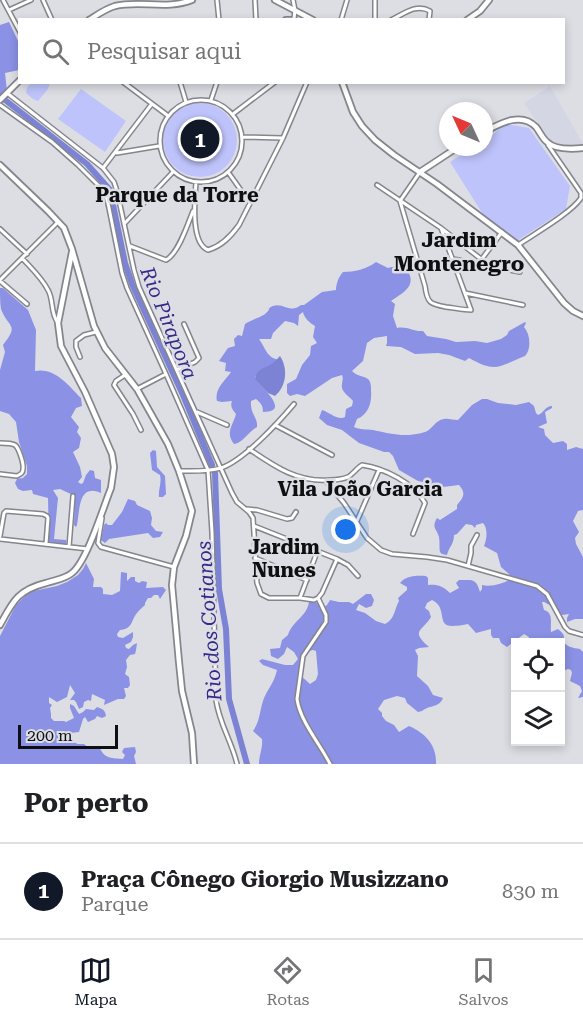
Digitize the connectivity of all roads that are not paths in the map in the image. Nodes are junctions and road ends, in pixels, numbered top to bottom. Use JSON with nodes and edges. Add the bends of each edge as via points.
{"nodes":[{"id":1,"x":3,"y":0,"type":"edge"},
{"id":2,"x":31,"y":0,"type":"edge"},
{"id":3,"x":43,"y":0,"type":"edge"},
{"id":4,"x":192,"y":0,"type":"edge"},
{"id":5,"x":217,"y":0,"type":"edge"},
{"id":6,"x":255,"y":0,"type":"edge"},
{"id":7,"x":275,"y":0,"type":"edge"},
{"id":8,"x":293,"y":0,"type":"edge"},
{"id":9,"x":347,"y":0,"type":"edge"},
{"id":10,"x":375,"y":0,"type":"edge"},
{"id":11,"x":489,"y":0,"type":"edge"},
{"id":12,"x":9,"y":10,"type":"junction"},
{"id":13,"x":295,"y":10,"type":"junction"},
{"id":14,"x":51,"y":18,"type":"edge"},
{"id":15,"x":92,"y":18,"type":"edge"},
{"id":16,"x":219,"y":18,"type":"edge"},
{"id":17,"x":256,"y":18,"type":"edge"},
{"id":18,"x":294,"y":18,"type":"edge"},
{"id":19,"x":309,"y":18,"type":"edge"},
{"id":20,"x":342,"y":18,"type":"edge"},
{"id":21,"x":375,"y":18,"type":"edge"},
{"id":22,"x":395,"y":18,"type":"edge"},
{"id":23,"x":429,"y":18,"type":"edge"},
{"id":24,"x":470,"y":18,"type":"edge"},
{"id":25,"x":18,"y":28,"type":"edge"},
{"id":26,"x":18,"y":82,"type":"edge"},
{"id":27,"x":125,"y":84,"type":"edge"},
{"id":28,"x":181,"y":84,"type":"edge"},
{"id":29,"x":216,"y":84,"type":"edge"},
{"id":30,"x":272,"y":84,"type":"edge"},
{"id":31,"x":301,"y":84,"type":"edge"},
{"id":32,"x":306,"y":84,"type":"edge"},
{"id":33,"x":343,"y":84,"type":"edge"},
{"id":34,"x":304,"y":89,"type":"junction"},
{"id":35,"x":6,"y":94,"type":"junction"},
{"id":36,"x":0,"y":100,"type":"edge"},
{"id":37,"x":211,"y":100,"type":"junction"},
{"id":38,"x":186,"y":102,"type":"junction"},
{"id":39,"x":0,"y":105,"type":"edge"},
{"id":40,"x":151,"y":105,"type":"junction"},
{"id":41,"x":233,"y":114,"type":"junction"},
{"id":42,"x":168,"y":116,"type":"junction"},
{"id":43,"x":493,"y":127,"type":"edge"},
{"id":44,"x":242,"y":137,"type":"junction"},
{"id":45,"x":283,"y":138,"type":"junction"},
{"id":46,"x":546,"y":142,"type":"junction"},
{"id":47,"x":159,"y":146,"type":"junction"},
{"id":48,"x":583,"y":148,"type":"edge"},
{"id":49,"x":115,"y":153,"type":"junction"},
{"id":50,"x":444,"y":156,"type":"edge"},
{"id":51,"x":0,"y":165,"type":"edge"},
{"id":52,"x":103,"y":168,"type":"junction"},
{"id":53,"x":173,"y":172,"type":"junction"},
{"id":54,"x":228,"y":172,"type":"junction"},
{"id":55,"x":420,"y":172,"type":"junction"},
{"id":56,"x":196,"y":182,"type":"junction"},
{"id":57,"x":377,"y":185,"type":"dead end"},
{"id":58,"x":400,"y":201,"type":"junction"},
{"id":59,"x":250,"y":203,"type":"junction"},
{"id":60,"x":194,"y":210,"type":"junction"},
{"id":61,"x":59,"y":222,"type":"junction"},
{"id":62,"x":124,"y":224,"type":"junction"},
{"id":63,"x":187,"y":226,"type":"junction"},
{"id":64,"x":441,"y":228,"type":"junction"},
{"id":65,"x":0,"y":229,"type":"edge"},
{"id":66,"x":197,"y":229,"type":"junction"},
{"id":67,"x":502,"y":232,"type":"junction"},
{"id":68,"x":518,"y":245,"type":"junction"},
{"id":69,"x":129,"y":246,"type":"junction"},
{"id":70,"x":72,"y":249,"type":"junction"},
{"id":71,"x":27,"y":254,"type":"junction"},
{"id":72,"x":22,"y":258,"type":"junction"},
{"id":73,"x":453,"y":259,"type":"junction"},
{"id":74,"x":481,"y":259,"type":"junction"},
{"id":75,"x":478,"y":264,"type":"junction"},
{"id":76,"x":520,"y":272,"type":"dead end"},
{"id":77,"x":0,"y":280,"type":"edge"},
{"id":78,"x":465,"y":293,"type":"junction"},
{"id":79,"x":27,"y":304,"type":"dead end"},
{"id":80,"x":523,"y":305,"type":"dead end"},
{"id":81,"x":583,"y":316,"type":"edge"},
{"id":82,"x":58,"y":323,"type":"junction"},
{"id":83,"x":184,"y":324,"type":"dead end"},
{"id":84,"x":96,"y":332,"type":"junction"},
{"id":85,"x":80,"y":357,"type":"dead end"},
{"id":86,"x":177,"y":370,"type":"junction"},
{"id":87,"x":166,"y":374,"type":"junction"},
{"id":88,"x":125,"y":375,"type":"junction"},
{"id":89,"x":137,"y":389,"type":"junction"},
{"id":90,"x":294,"y":404,"type":"dead end"},
{"id":91,"x":196,"y":411,"type":"junction"},
{"id":92,"x":227,"y":425,"type":"dead end"},
{"id":93,"x":275,"y":425,"type":"junction"},
{"id":94,"x":141,"y":430,"type":"dead end"},
{"id":95,"x":0,"y":443,"type":"edge"},
{"id":96,"x":249,"y":449,"type":"junction"},
{"id":97,"x":332,"y":455,"type":"dead end"},
{"id":98,"x":221,"y":468,"type":"junction"},
{"id":99,"x":208,"y":470,"type":"junction"},
{"id":100,"x":379,"y":470,"type":"junction"},
{"id":101,"x":179,"y":471,"type":"junction"},
{"id":102,"x":0,"y":474,"type":"edge"},
{"id":103,"x":326,"y":481,"type":"junction"},
{"id":104,"x":73,"y":496,"type":"dead end"},
{"id":105,"x":104,"y":507,"type":"junction"},
{"id":106,"x":245,"y":509,"type":"junction"},
{"id":107,"x":296,"y":512,"type":"dead end"},
{"id":108,"x":357,"y":521,"type":"junction"},
{"id":109,"x":254,"y":526,"type":"junction"},
{"id":110,"x":413,"y":534,"type":"dead end"},
{"id":111,"x":477,"y":535,"type":"dead end"},
{"id":112,"x":0,"y":537,"type":"edge"},
{"id":113,"x":46,"y":544,"type":"junction"},
{"id":114,"x":69,"y":547,"type":"junction"},
{"id":115,"x":88,"y":549,"type":"junction"},
{"id":116,"x":317,"y":552,"type":"junction"},
{"id":117,"x":255,"y":558,"type":"junction"},
{"id":118,"x":337,"y":559,"type":"junction"},
{"id":119,"x":468,"y":566,"type":"junction"},
{"id":120,"x":174,"y":567,"type":"junction"},
{"id":121,"x":358,"y":576,"type":"dead end"},
{"id":122,"x":307,"y":580,"type":"junction"},
{"id":123,"x":300,"y":598,"type":"junction"},
{"id":124,"x":318,"y":598,"type":"junction"},
{"id":125,"x":0,"y":625,"type":"edge"},
{"id":126,"x":583,"y":635,"type":"edge"},
{"id":127,"x":194,"y":764,"type":"edge"},
{"id":128,"x":237,"y":764,"type":"edge"},
{"id":129,"x":330,"y":764,"type":"edge"}],
"edges":[{"from":1,"to":12,"type":"street"},
{"from":2,"to":12,"type":"street"},
{"from":3,"to":14,"type":"street"},
{"from":4,"to":15,"type":"street","via":[[116,6]]},
{"from":5,"to":16,"type":"street"},
{"from":6,"to":17,"type":"street"},
{"from":7,"to":13,"type":"street"},
{"from":8,"to":13,"type":"street"},
{"from":9,"to":20,"type":"street"},
{"from":10,"to":21,"type":"street"},
{"from":11,"to":24,"type":"street"},
{"from":12,"to":25,"type":"street"},
{"from":13,"to":18,"type":"street"},
{"from":13,"to":19,"type":"street"},
{"from":22,"to":23,"type":"street","via":[[416,8],[430,11]]},
{"from":26,"to":35,"type":"street"},
{"from":27,"to":40,"type":"street"},
{"from":28,"to":38,"type":"street"},
{"from":29,"to":37,"type":"street"},
{"from":30,"to":41,"type":"street"},
{"from":31,"to":34,"type":"street"},
{"from":32,"to":34,"type":"street"},
{"from":33,"to":55,"type":"street","via":[[362,126]]},
{"from":34,"to":45,"type":"street"},
{"from":35,"to":36,"type":"street"},
{"from":35,"to":52,"type":"street"},
{"from":37,"to":38,"type":"street"},
{"from":37,"to":41,"type":"street"},
{"from":38,"to":42,"type":"street"},
{"from":39,"to":87,"type":"street","via":[[52,142],[102,189],[127,288]]},
{"from":40,"to":42,"type":"street"},
{"from":40,"to":49,"type":"street"},
{"from":41,"to":44,"type":"street"},
{"from":42,"to":47,"type":"street"},
{"from":43,"to":46,"type":"street","via":[[521,119],[534,125]]},
{"from":44,"to":45,"type":"street"},
{"from":44,"to":54,"type":"street","via":[[240,154]]},
{"from":45,"to":59,"type":"street"},
{"from":46,"to":48,"type":"street","via":[[556,147]]},
{"from":46,"to":68,"type":"street","via":[[581,198]]},
{"from":47,"to":49,"type":"street"},
{"from":47,"to":53,"type":"street"},
{"from":49,"to":52,"type":"street"},
{"from":50,"to":55,"type":"street"},
{"from":51,"to":61,"type":"street"},
{"from":52,"to":62,"type":"street","via":[[114,182]]},
{"from":53,"to":56,"type":"street"},
{"from":53,"to":62,"type":"street"},
{"from":54,"to":56,"type":"street","via":[[210,181]]},
{"from":54,"to":59,"type":"street"},
{"from":55,"to":58,"type":"street"},
{"from":55,"to":67,"type":"street"},
{"from":56,"to":60,"type":"street"},
{"from":57,"to":58,"type":"street"},
{"from":58,"to":64,"type":"street"},
{"from":58,"to":78,"type":"street","via":[[430,302],[471,310]]},
{"from":59,"to":66,"type":"street","via":[[233,234],[214,249],[205,249]]},
{"from":60,"to":63,"type":"street"},
{"from":60,"to":66,"type":"street"},
{"from":61,"to":70,"type":"street"},
{"from":61,"to":71,"type":"street"},
{"from":62,"to":69,"type":"street"},
{"from":63,"to":66,"type":"street"},
{"from":63,"to":69,"type":"street","via":[[166,260]]},
{"from":64,"to":73,"type":"street"},
{"from":64,"to":74,"type":"street"},
{"from":65,"to":71,"type":"street"},
{"from":67,"to":68,"type":"street"},
{"from":67,"to":74,"type":"street"},
{"from":68,"to":81,"type":"street","via":[[564,303]]},
{"from":69,"to":86,"type":"street","via":[[139,287]]},
{"from":70,"to":82,"type":"street"},
{"from":70,"to":84,"type":"street"},
{"from":71,"to":72,"type":"street"},
{"from":72,"to":77,"type":"street"},
{"from":72,"to":82,"type":"street","via":[[49,291]]},
{"from":73,"to":75,"type":"street"},
{"from":73,"to":78,"type":"street"},
{"from":74,"to":75,"type":"street"},
{"from":75,"to":76,"type":"street"},
{"from":77,"to":79,"type":"street"},
{"from":78,"to":80,"type":"street"},
{"from":82,"to":105,"type":"street","via":[[61,346],[112,454],[113,477]]},
{"from":83,"to":86,"type":"street","via":[[199,358]]},
{"from":84,"to":85,"type":"street","via":[[76,341]]},
{"from":84,"to":88,"type":"street"},
{"from":86,"to":91,"type":"street"},
{"from":87,"to":89,"type":"street"},
{"from":87,"to":99,"type":"street"},
{"from":88,"to":89,"type":"street"},
{"from":88,"to":94,"type":"street","via":[[114,385]]},
{"from":89,"to":101,"type":"street"},
{"from":90,"to":93,"type":"street"},
{"from":91,"to":92,"type":"street"},
{"from":91,"to":98,"type":"street"},
{"from":93,"to":96,"type":"street"},
{"from":93,"to":97,"type":"street"},
{"from":95,"to":102,"type":"street","via":[[19,449],[23,468],[17,476]]},
{"from":96,"to":98,"type":"street"},
{"from":96,"to":103,"type":"street","via":[[296,476]]},
{"from":98,"to":99,"type":"street"},
{"from":98,"to":106,"type":"street","via":[[237,502]]},
{"from":99,"to":101,"type":"street"},
{"from":99,"to":128,"type":"street","via":[[216,700]]},
{"from":100,"to":103,"type":"street","via":[[362,465],[345,478]]},
{"from":100,"to":108,"type":"street"},
{"from":100,"to":110,"type":"street","via":[[409,484],[424,501]]},
{"from":101,"to":120,"type":"street","via":[[192,511]]},
{"from":103,"to":108,"type":"street"},
{"from":104,"to":114,"type":"street"},
{"from":105,"to":115,"type":"street"},
{"from":105,"to":120,"type":"street","via":[[98,543],[101,547]]},
{"from":106,"to":107,"type":"street","via":[[287,519]]},
{"from":106,"to":109,"type":"street"},
{"from":108,"to":119,"type":"street","via":[[367,538],[381,550]]},
{"from":109,"to":116,"type":"street"},
{"from":109,"to":117,"type":"street"},
{"from":111,"to":119,"type":"street"},
{"from":112,"to":113,"type":"street"},
{"from":112,"to":113,"type":"street","via":[[6,511],[43,514],[48,518]]},
{"from":113,"to":114,"type":"street"},
{"from":114,"to":115,"type":"street"},
{"from":115,"to":125,"type":"street","via":[[71,574],[19,594]]},
{"from":116,"to":118,"type":"street"},
{"from":116,"to":122,"type":"street"},
{"from":117,"to":122,"type":"street"},
{"from":117,"to":123,"type":"street","via":[[261,594],[269,598]]},
{"from":118,"to":121,"type":"street"},
{"from":118,"to":124,"type":"street"},
{"from":119,"to":126,"type":"street","via":[[537,586],[547,594],[565,627]]},
{"from":120,"to":127,"type":"street","via":[[172,598]]},
{"from":122,"to":123,"type":"street"},
{"from":123,"to":124,"type":"street"},
{"from":124,"to":129,"type":"street","via":[[326,622],[303,656],[297,701]]}]}
